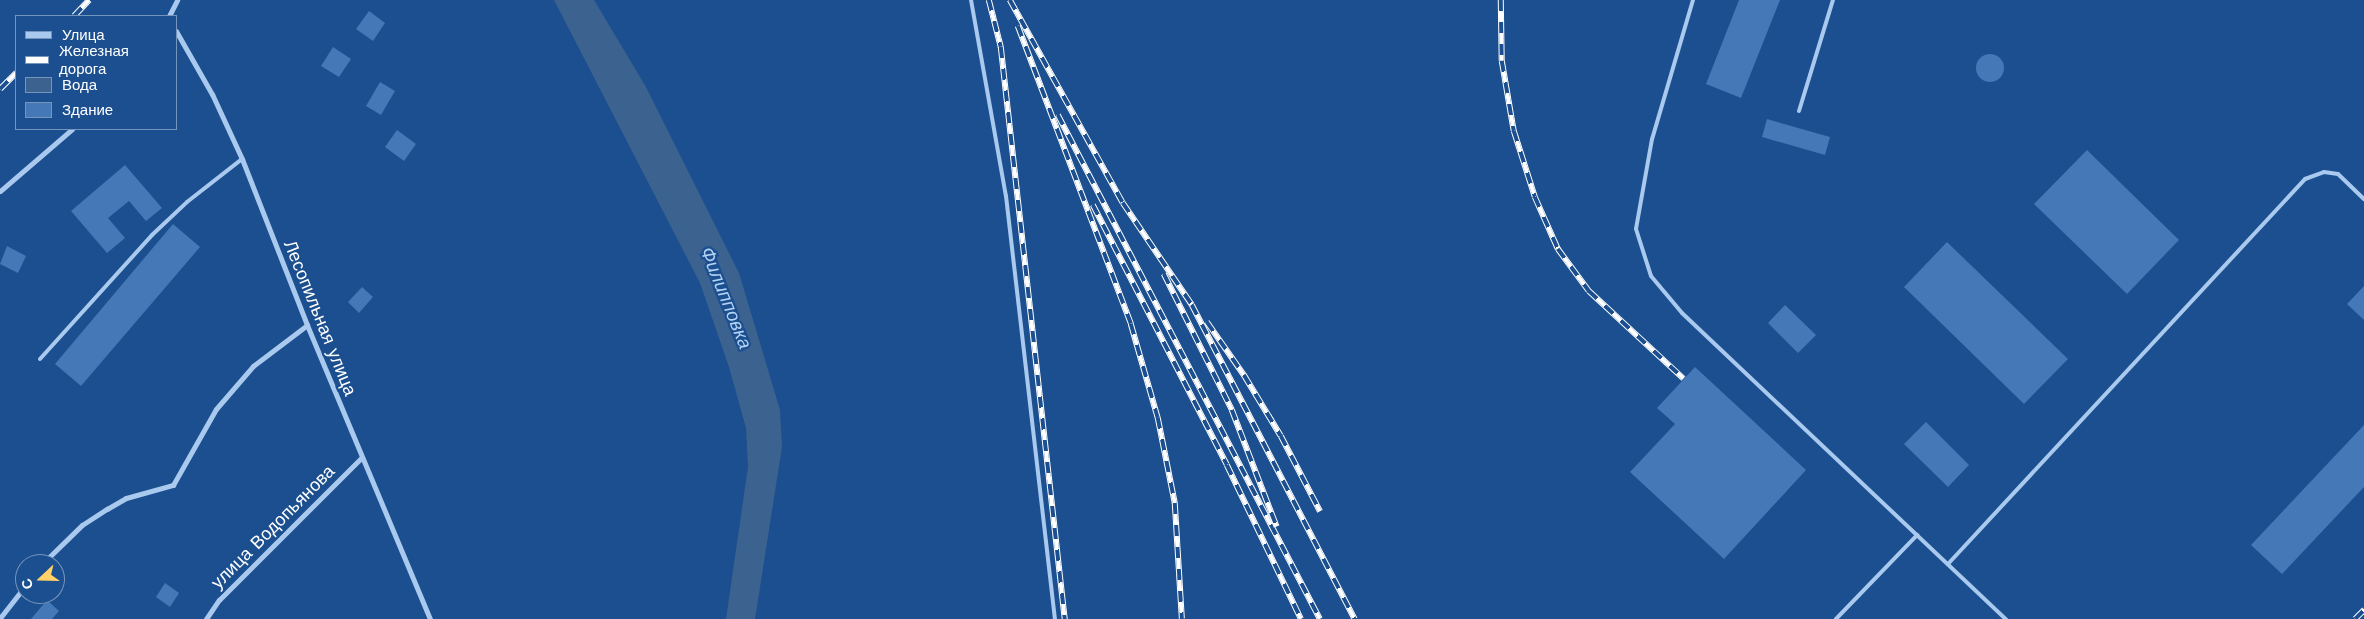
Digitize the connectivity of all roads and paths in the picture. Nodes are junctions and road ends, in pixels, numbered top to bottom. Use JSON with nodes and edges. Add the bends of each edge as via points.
{"nodes":[{"id":1,"x":176,"y":0,"type":"edge"},
{"id":2,"x":971,"y":0,"type":"edge"},
{"id":3,"x":1693,"y":0,"type":"edge"},
{"id":4,"x":1833,"y":0,"type":"edge"},
{"id":5,"x":169,"y":15,"type":"edge"},
{"id":6,"x":178,"y":34,"type":"edge"},
{"id":7,"x":1799,"y":111,"type":"dead end"},
{"id":8,"x":71,"y":130,"type":"edge"},
{"id":9,"x":242,"y":159,"type":"junction"},
{"id":10,"x":0,"y":191,"type":"edge"},
{"id":11,"x":2364,"y":199,"type":"edge"},
{"id":12,"x":306,"y":325,"type":"junction"},
{"id":13,"x":40,"y":359,"type":"dead end"},
{"id":14,"x":362,"y":458,"type":"junction"},
{"id":15,"x":1917,"y":535,"type":"junction"},
{"id":16,"x":52,"y":554,"type":"edge"},
{"id":17,"x":1948,"y":564,"type":"junction"},
{"id":18,"x":15,"y":599,"type":"edge"},
{"id":19,"x":0,"y":618,"type":"edge"},
{"id":20,"x":206,"y":619,"type":"edge"},
{"id":21,"x":430,"y":619,"type":"edge"},
{"id":22,"x":1055,"y":619,"type":"edge"},
{"id":23,"x":1836,"y":619,"type":"edge"},
{"id":24,"x":2006,"y":619,"type":"edge"}],
"edges":[{"from":1,"to":5,"type":"street"},
{"from":2,"to":22,"type":"lane","via":[[1006,196]]},
{"from":3,"to":15,"type":"lane","via":[[1652,139],[1636,229],[1651,276],[1682,313]]},
{"from":4,"to":7,"type":"lane"},
{"from":6,"to":9,"type":"street","name":"Лесопильная улица","via":[[212,94]]},
{"from":8,"to":10,"type":"street"},
{"from":9,"to":12,"type":"street","name":"Лесопильная улица"},
{"from":9,"to":13,"type":"lane","via":[[187,202],[152,235]]},
{"from":11,"to":17,"type":"lane","via":[[2338,174],[2324,172],[2305,179]]},
{"from":12,"to":14,"type":"street","name":"Лесопильная улица"},
{"from":12,"to":16,"type":"street","via":[[253,366],[216,409],[173,485],[126,498],[82,525]]},
{"from":14,"to":20,"type":"street","name":"улица Водопьянова","via":[[219,600]]},
{"from":14,"to":21,"type":"street","name":"Лесопильная улица"},
{"from":15,"to":17,"type":"lane"},
{"from":15,"to":23,"type":"lane"},
{"from":17,"to":24,"type":"lane"},
{"from":18,"to":19,"type":"street"}]}
